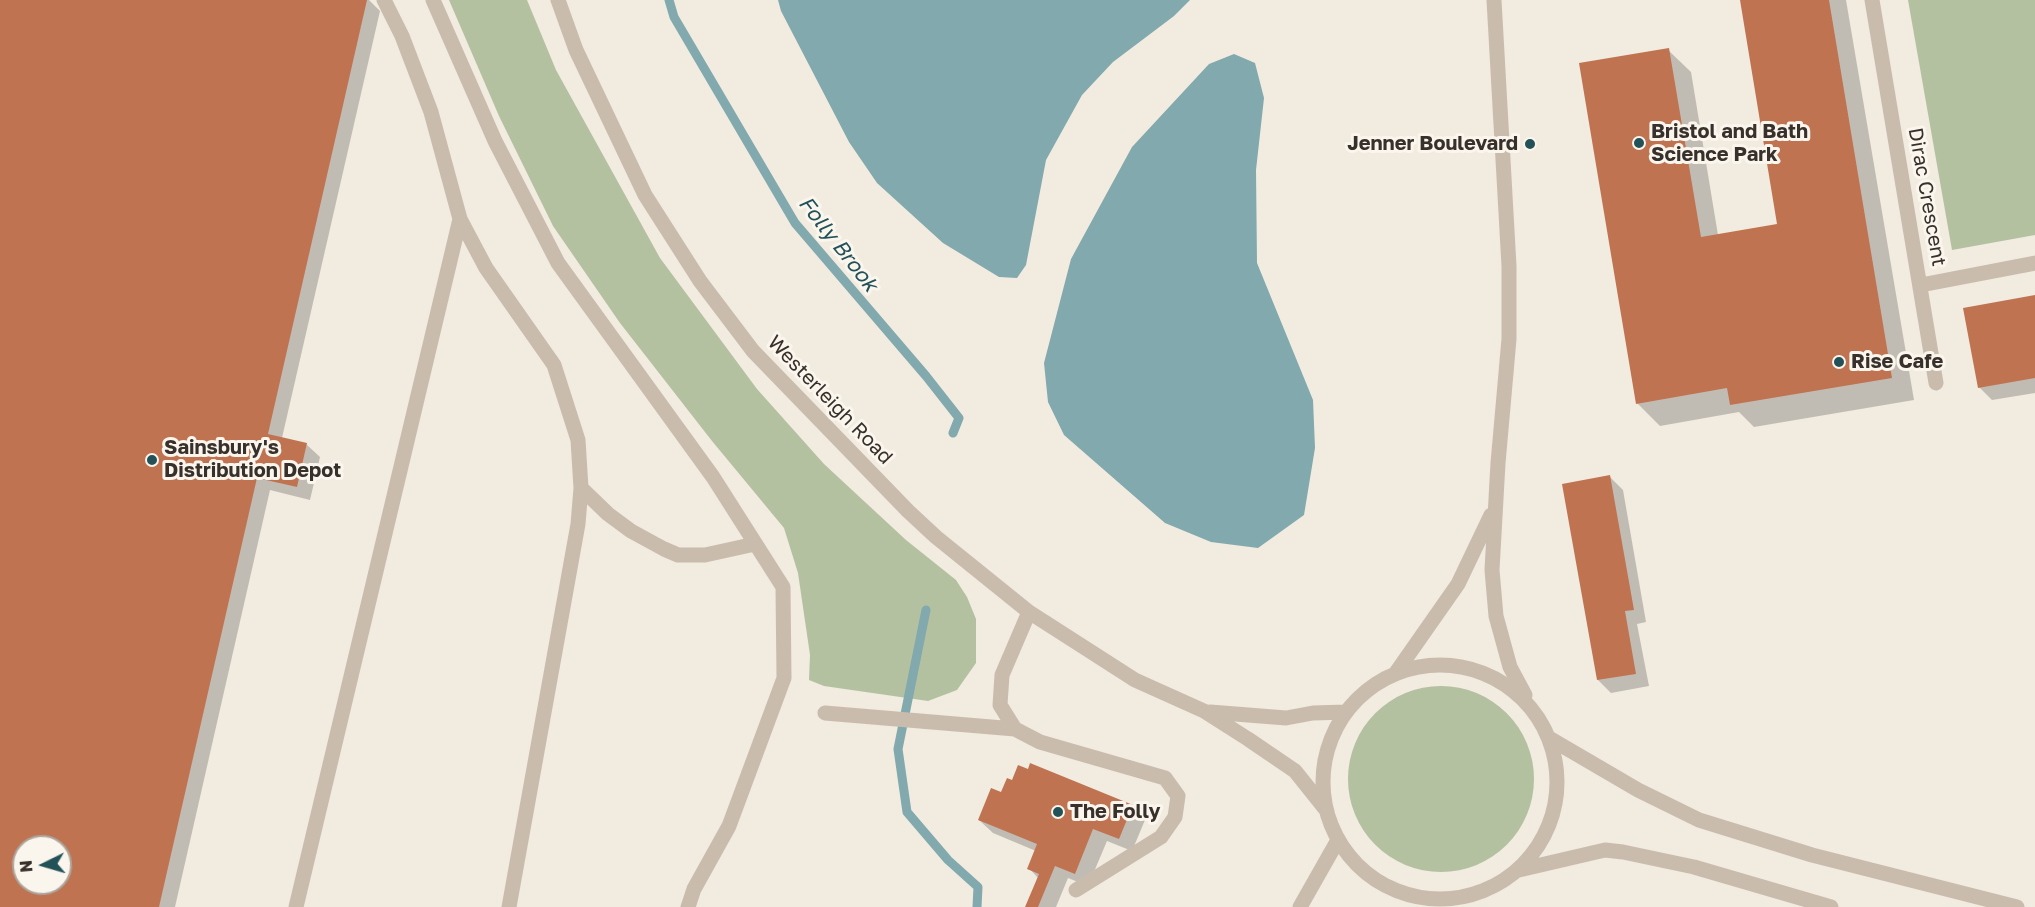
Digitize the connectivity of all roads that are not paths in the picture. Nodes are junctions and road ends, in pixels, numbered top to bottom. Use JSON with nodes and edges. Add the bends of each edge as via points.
{"nodes":[{"id":1,"x":384,"y":0,"type":"edge"},
{"id":2,"x":433,"y":0,"type":"edge"},
{"id":3,"x":558,"y":0,"type":"edge"},
{"id":4,"x":1494,"y":0,"type":"edge"},
{"id":5,"x":1872,"y":0,"type":"edge"},
{"id":6,"x":460,"y":219,"type":"junction"},
{"id":7,"x":2035,"y":263,"type":"edge"},
{"id":8,"x":1921,"y":285,"type":"junction"},
{"id":9,"x":1936,"y":383,"type":"dead end"},
{"id":10,"x":581,"y":488,"type":"junction"},
{"id":11,"x":1495,"y":506,"type":"junction"},
{"id":12,"x":756,"y":544,"type":"junction"},
{"id":13,"x":1029,"y":612,"type":"junction"},
{"id":14,"x":1395,"y":674,"type":"junction"},
{"id":15,"x":1532,"y":708,"type":"junction"},
{"id":16,"x":1204,"y":711,"type":"junction"},
{"id":17,"x":1346,"y":712,"type":"junction"},
{"id":18,"x":825,"y":713,"type":"dead end"},
{"id":19,"x":1015,"y":729,"type":"junction"},
{"id":20,"x":1549,"y":738,"type":"junction"},
{"id":21,"x":1327,"y":811,"type":"junction"},
{"id":22,"x":1338,"y":840,"type":"junction"},
{"id":23,"x":1519,"y":870,"type":"junction"},
{"id":24,"x":1076,"y":890,"type":"dead end"},
{"id":25,"x":1459,"y":898,"type":"junction"},
{"id":26,"x":296,"y":907,"type":"edge"},
{"id":27,"x":509,"y":907,"type":"edge"},
{"id":28,"x":688,"y":907,"type":"edge"},
{"id":29,"x":1300,"y":907,"type":"edge"},
{"id":30,"x":1440,"y":907,"type":"edge"},
{"id":31,"x":1831,"y":907,"type":"edge"},
{"id":32,"x":2017,"y":907,"type":"edge"}],
"edges":[{"from":1,"to":6,"type":"street","via":[[431,112]]},
{"from":2,"to":12,"type":"street","via":[[495,141],[558,263],[713,477]]},
{"from":3,"to":13,"type":"street","name":"Westerleigh Road","via":[[576,50],[645,195],[700,281],[753,351],[908,511]]},
{"from":4,"to":11,"type":"street","via":[[1509,266],[1509,339]]},
{"from":5,"to":8,"type":"street","name":"Dirac Crescent"},
{"from":6,"to":10,"type":"street","via":[[486,268],[554,365],[578,440]]},
{"from":6,"to":26,"type":"street"},
{"from":7,"to":8,"type":"street","name":"Dirac Crescent"},
{"from":8,"to":9,"type":"street"},
{"from":10,"to":12,"type":"street","via":[[631,531],[678,555],[705,555]]},
{"from":10,"to":27,"type":"street","via":[[575,546]]},
{"from":11,"to":14,"type":"street","via":[[1458,584]]},
{"from":11,"to":15,"type":"street","via":[[1492,570],[1496,616],[1510,667]]},
{"from":12,"to":28,"type":"street","via":[[783,587],[784,678],[729,826]]},
{"from":13,"to":16,"type":"street","name":"Westerleigh Road","via":[[1135,680]]},
{"from":13,"to":19,"type":"street","via":[[1002,675],[1000,705]]},
{"from":14,"to":15,"type":"street","via":[[1424,666],[1454,665],[1484,673],[1510,687]]},
{"from":14,"to":17,"type":"street","via":[[1368,689]]},
{"from":15,"to":20,"type":"street"},
{"from":16,"to":17,"type":"street","name":"Westerleigh Road","via":[[1286,718]]},
{"from":16,"to":21,"type":"street","name":"Westerleigh Road","via":[[1295,771]]},
{"from":17,"to":21,"type":"street","via":[[1330,742],[1323,776]]},
{"from":18,"to":19,"type":"street"},
{"from":19,"to":24,"type":"street","via":[[1040,742],[1165,778],[1178,796],[1175,817],[1161,837]]},
{"from":20,"to":23,"type":"street","via":[[1557,773],[1555,809],[1542,842]]},
{"from":20,"to":32,"type":"street","via":[[1699,820],[1812,855]]},
{"from":21,"to":22,"type":"street"},
{"from":22,"to":25,"type":"street","via":[[1355,863],[1377,881],[1403,894]]},
{"from":22,"to":29,"type":"street"},
{"from":23,"to":25,"type":"street","via":[[1491,888]]},
{"from":23,"to":31,"type":"street","via":[[1605,850],[1623,852],[1694,867]]},
{"from":25,"to":30,"type":"street"}]}
